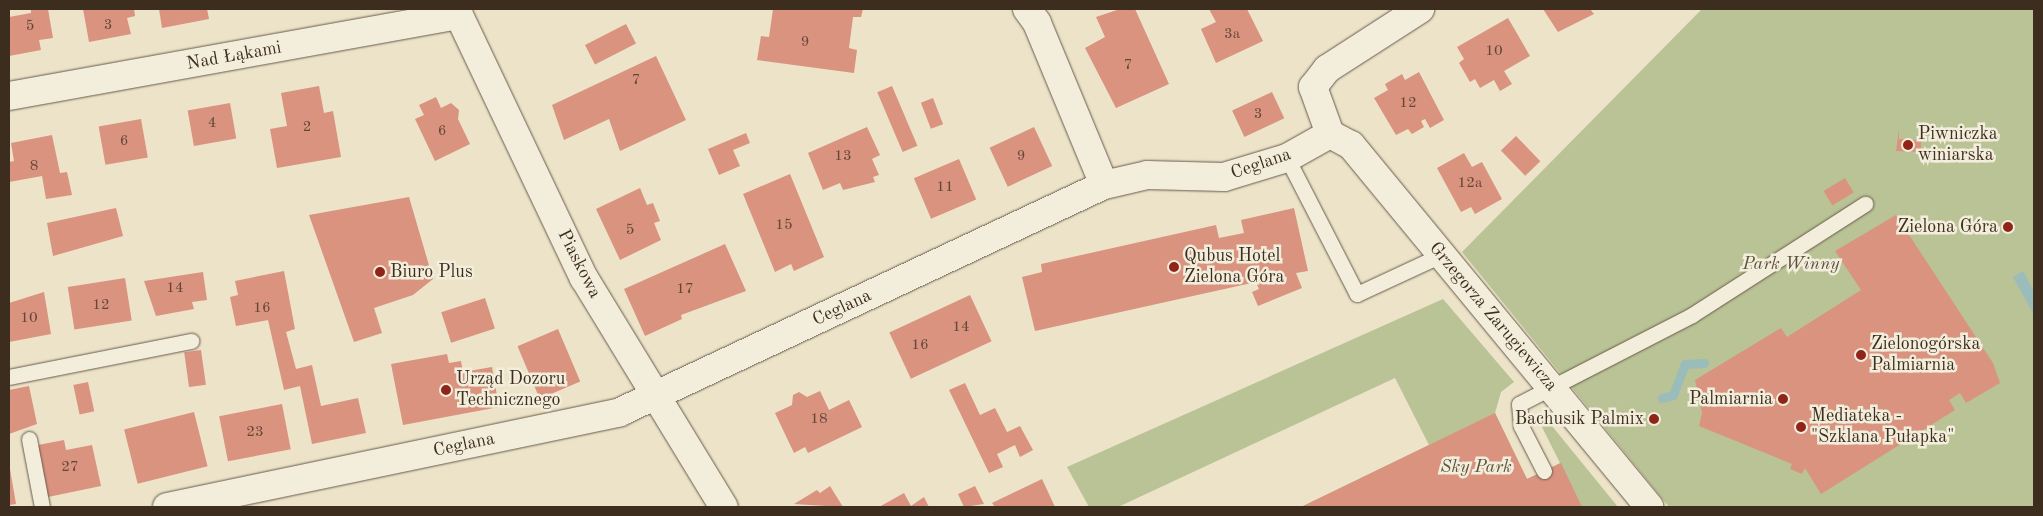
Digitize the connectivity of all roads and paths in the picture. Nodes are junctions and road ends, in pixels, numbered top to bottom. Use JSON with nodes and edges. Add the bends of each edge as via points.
{"nodes":[{"id":1,"x":1026,"y":9,"type":"edge"},
{"id":2,"x":1420,"y":9,"type":"edge"},
{"id":3,"x":457,"y":12,"type":"edge"},
{"id":4,"x":9,"y":96,"type":"edge"},
{"id":5,"x":1330,"y":134,"type":"junction"},
{"id":6,"x":1287,"y":158,"type":"junction"},
{"id":7,"x":1104,"y":185,"type":"junction"},
{"id":8,"x":1865,"y":204,"type":"dead end"},
{"id":9,"x":1441,"y":255,"type":"junction"},
{"id":10,"x":191,"y":341,"type":"dead end"},
{"id":11,"x":9,"y":377,"type":"edge"},
{"id":12,"x":1552,"y":385,"type":"junction"},
{"id":13,"x":654,"y":397,"type":"junction"},
{"id":14,"x":28,"y":439,"type":"dead end"},
{"id":15,"x":1544,"y":471,"type":"dead end"},
{"id":16,"x":231,"y":501,"type":"edge"},
{"id":17,"x":720,"y":506,"type":"edge"},
{"id":18,"x":42,"y":507,"type":"edge"},
{"id":19,"x":167,"y":507,"type":"edge"},
{"id":20,"x":1649,"y":507,"type":"edge"}],
"edges":[{"from":1,"to":7,"type":"street","via":[[1037,23]]},
{"from":2,"to":5,"type":"street","via":[[1327,69],[1313,87]]},
{"from":3,"to":4,"type":"street","name":"Nad Łąkami"},
{"from":3,"to":13,"type":"street","name":"Piaskowa","via":[[584,278]]},
{"from":5,"to":6,"type":"street","name":"Ceglana"},
{"from":5,"to":9,"type":"street","name":"Grzegorza Zarugiewicza","via":[[1351,145]]},
{"from":6,"to":7,"type":"street","name":"Ceglana","via":[[1224,177],[1147,175]]},
{"from":6,"to":9,"type":"lane","via":[[1357,294]]},
{"from":7,"to":13,"type":"street","name":"Ceglana"},
{"from":8,"to":12,"type":"lane","via":[[1637,347]]},
{"from":9,"to":12,"type":"street","name":"Grzegorza Zarugiewicza"},
{"from":10,"to":11,"type":"lane"},
{"from":12,"to":15,"type":"lane","via":[[1518,404],[1521,426]]},
{"from":12,"to":20,"type":"street","name":"Grzegorza Zarugiewicza"},
{"from":13,"to":16,"type":"street","name":"Ceglana","via":[[620,412]]},
{"from":13,"to":17,"type":"street","name":"Piaskowa"},
{"from":14,"to":18,"type":"lane"},
{"from":16,"to":19,"type":"street","name":"Ceglana"}]}
